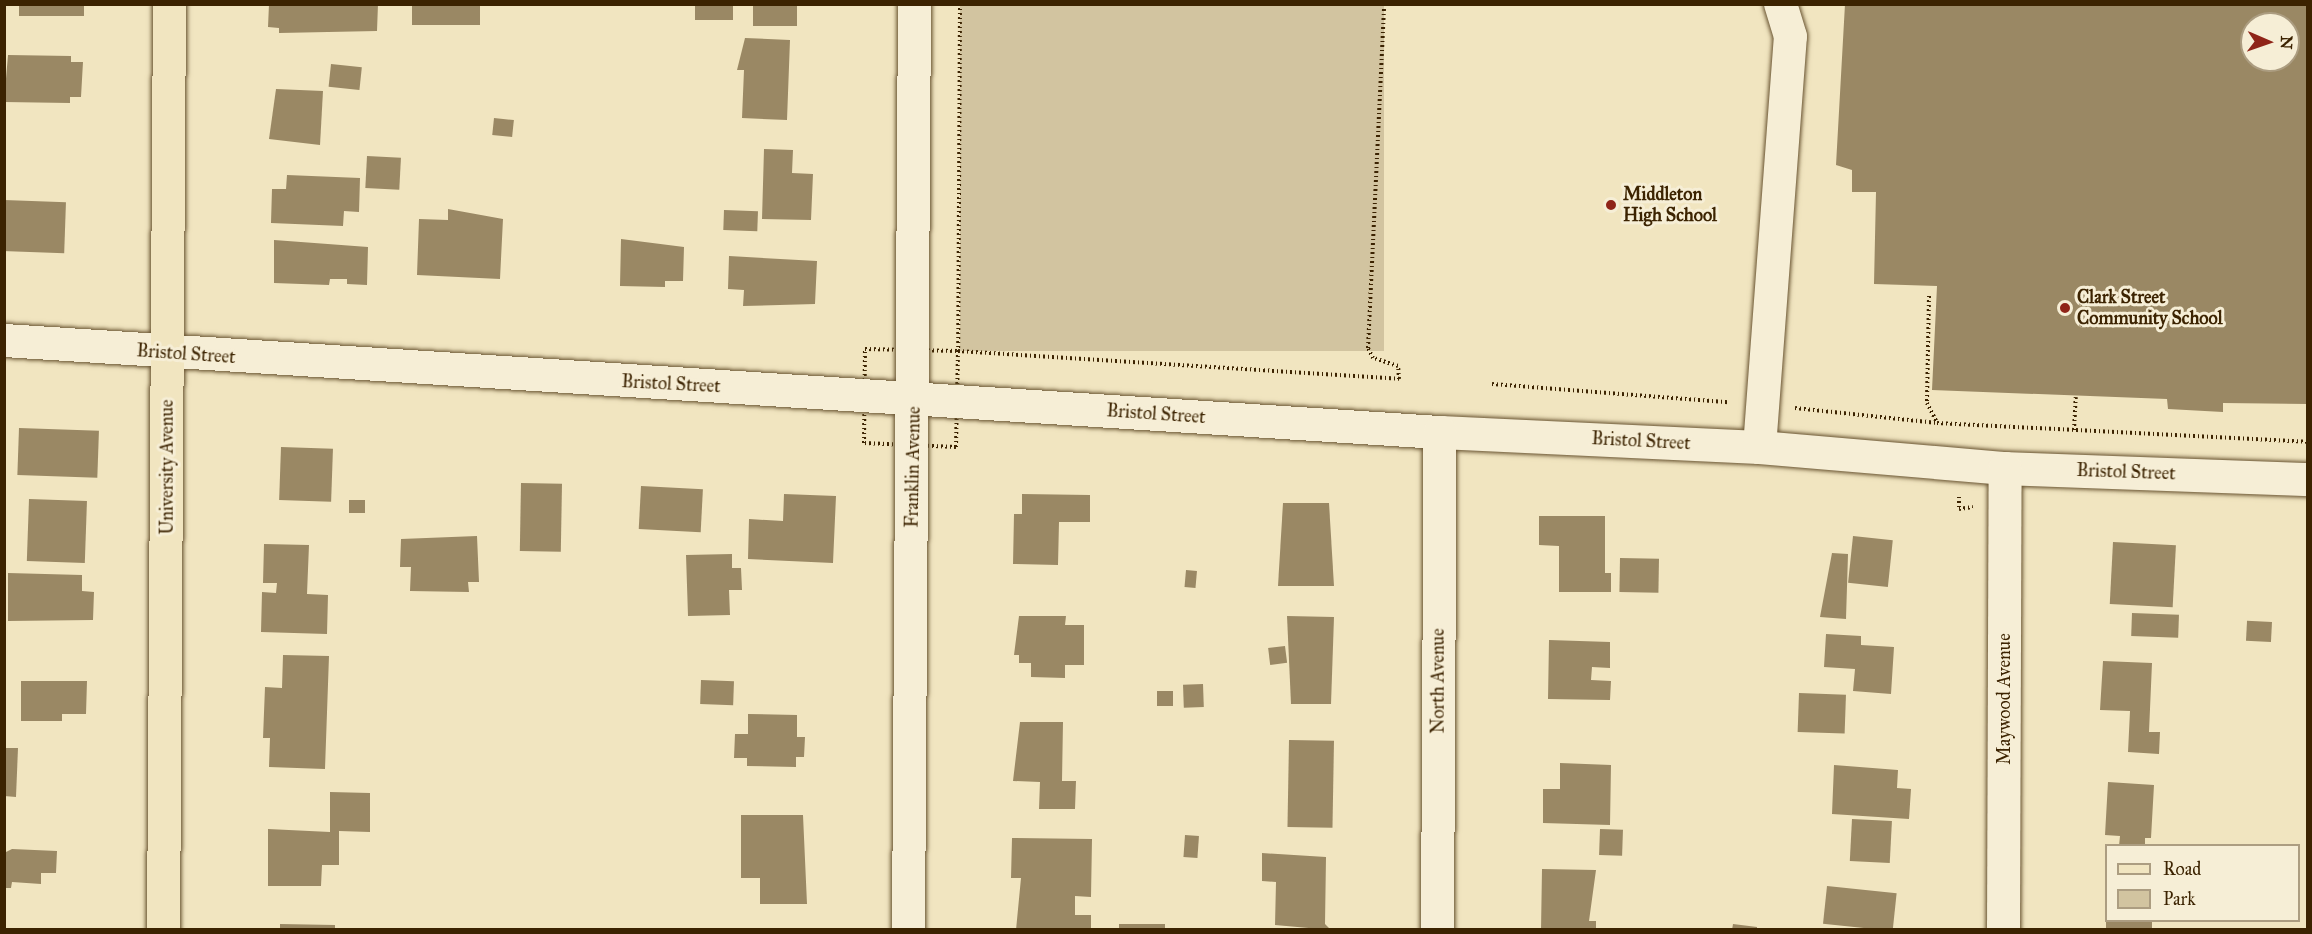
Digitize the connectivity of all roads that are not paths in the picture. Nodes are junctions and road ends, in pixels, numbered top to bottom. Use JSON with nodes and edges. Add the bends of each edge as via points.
{"nodes":[{"id":1,"x":169,"y":4,"type":"edge"},
{"id":2,"x":914,"y":4,"type":"edge"},
{"id":3,"x":1780,"y":4,"type":"edge"},
{"id":4,"x":4,"y":340,"type":"edge"},
{"id":5,"x":168,"y":353,"type":"junction"},
{"id":6,"x":914,"y":398,"type":"junction"},
{"id":7,"x":1440,"y":432,"type":"junction"},
{"id":8,"x":1759,"y":447,"type":"junction"},
{"id":9,"x":2005,"y":468,"type":"junction"},
{"id":10,"x":2307,"y":479,"type":"edge"},
{"id":11,"x":164,"y":930,"type":"edge"},
{"id":12,"x":908,"y":930,"type":"edge"},
{"id":13,"x":1437,"y":930,"type":"edge"},
{"id":14,"x":2003,"y":930,"type":"edge"}],
"edges":[{"from":1,"to":5,"type":"main road","name":"University Avenue"},
{"from":2,"to":6,"type":"street","name":"Franklin Avenue"},
{"from":3,"to":8,"type":"street","via":[[1790,36]]},
{"from":4,"to":5,"type":"street","name":"Bristol Street"},
{"from":5,"to":6,"type":"street","name":"Bristol Street"},
{"from":5,"to":11,"type":"main road","name":"University Avenue"},
{"from":6,"to":7,"type":"street","name":"Bristol Street"},
{"from":6,"to":12,"type":"street","name":"Franklin Avenue"},
{"from":7,"to":8,"type":"street","name":"Bristol Street"},
{"from":7,"to":13,"type":"street","name":"North Avenue"},
{"from":8,"to":9,"type":"street","name":"Bristol Street"},
{"from":9,"to":10,"type":"street","name":"Bristol Street"},
{"from":9,"to":14,"type":"street","name":"Maywood Avenue"}]}
